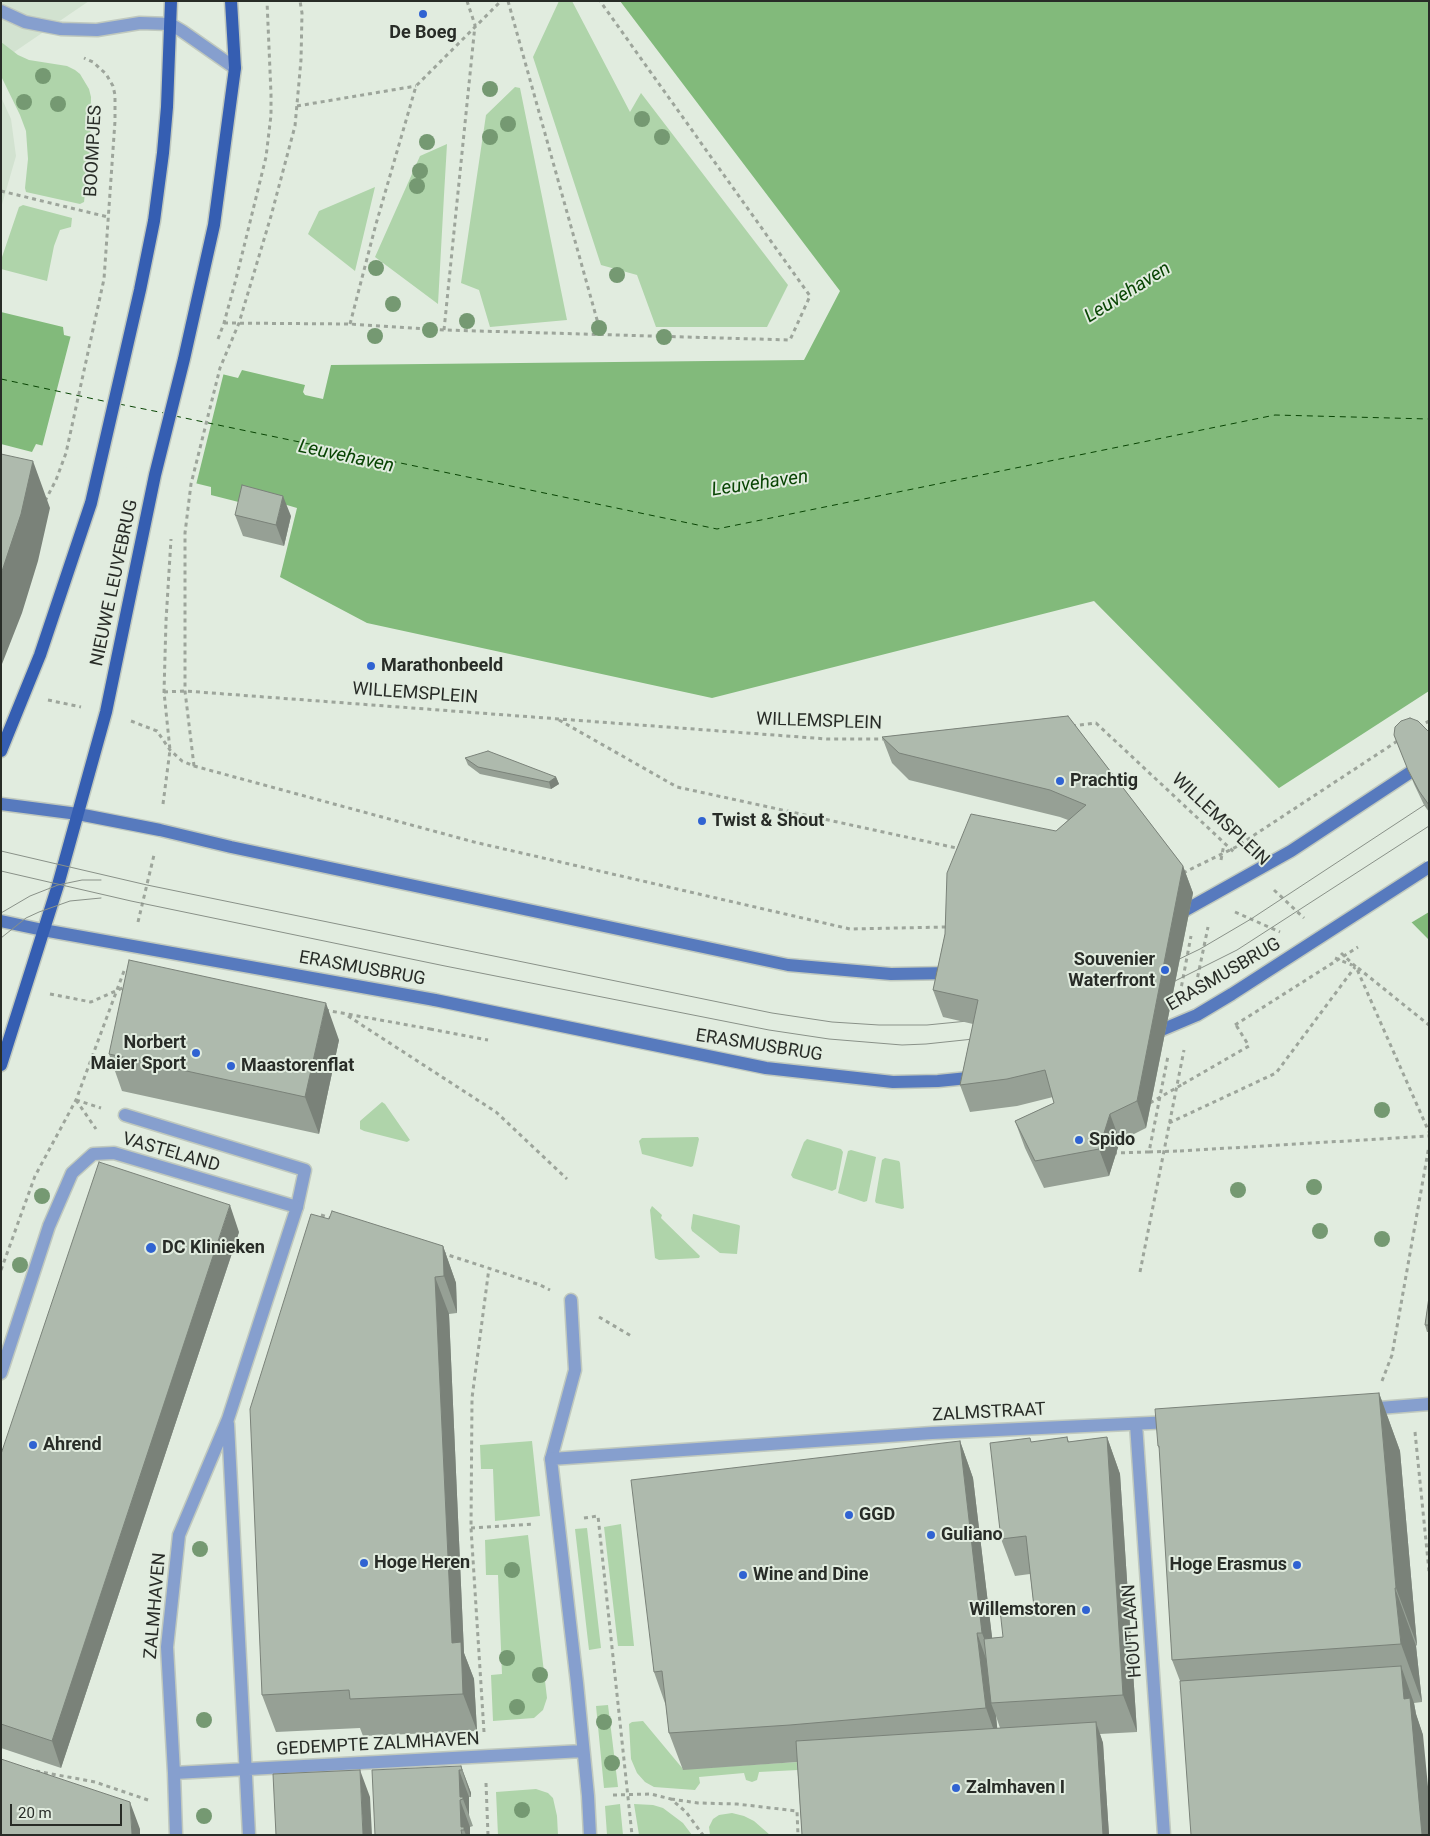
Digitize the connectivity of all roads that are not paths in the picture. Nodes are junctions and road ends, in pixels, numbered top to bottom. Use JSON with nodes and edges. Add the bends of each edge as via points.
{"nodes":[{"id":1,"x":171,"y":1,"type":"edge"},
{"id":2,"x":231,"y":1,"type":"edge"},
{"id":3,"x":1,"y":11,"type":"edge"},
{"id":4,"x":170,"y":24,"type":"junction"},
{"id":5,"x":235,"y":68,"type":"junction"},
{"id":6,"x":1,"y":751,"type":"edge"},
{"id":7,"x":1429,"y":760,"type":"edge"},
{"id":8,"x":1,"y":804,"type":"edge"},
{"id":9,"x":78,"y":814,"type":"junction"},
{"id":10,"x":1429,"y":866,"type":"edge"},
{"id":11,"x":1,"y":921,"type":"edge"},
{"id":12,"x":1162,"y":923,"type":"edge"},
{"id":13,"x":43,"y":930,"type":"junction"},
{"id":14,"x":964,"y":973,"type":"edge"},
{"id":15,"x":1141,"y":1037,"type":"edge"},
{"id":16,"x":1,"y":1065,"type":"edge"},
{"id":17,"x":991,"y":1075,"type":"edge"},
{"id":18,"x":125,"y":1115,"type":"dead end"},
{"id":19,"x":297,"y":1207,"type":"junction"},
{"id":20,"x":571,"y":1300,"type":"road end"},
{"id":21,"x":1,"y":1373,"type":"edge"},
{"id":22,"x":1429,"y":1404,"type":"edge"},
{"id":23,"x":1353,"y":1410,"type":"edge"},
{"id":24,"x":228,"y":1419,"type":"junction"},
{"id":25,"x":1185,"y":1421,"type":"edge"},
{"id":26,"x":1136,"y":1424,"type":"junction"},
{"id":27,"x":551,"y":1459,"type":"junction"},
{"id":28,"x":583,"y":1751,"type":"junction"},
{"id":29,"x":246,"y":1770,"type":"junction"},
{"id":30,"x":174,"y":1773,"type":"junction"},
{"id":31,"x":176,"y":1835,"type":"edge"},
{"id":32,"x":249,"y":1835,"type":"edge"},
{"id":33,"x":590,"y":1835,"type":"edge"},
{"id":34,"x":1164,"y":1835,"type":"edge"}],
"edges":[{"from":1,"to":4,"type":"main road"},
{"from":2,"to":5,"type":"main road"},
{"from":3,"to":4,"type":"street","via":[[25,22],[61,29],[97,30],[140,23]]},
{"from":4,"to":5,"type":"street"},
{"from":4,"to":6,"type":"main road","via":[[167,107],[148,254],[91,503],[40,655]]},
{"from":5,"to":9,"type":"main road","name":"NIEUWE LEUVEBRUG","via":[[214,225],[155,475],[106,712]]},
{"from":7,"to":12,"type":"main road","bridge":true,"via":[[1291,851]]},
{"from":8,"to":9,"type":"main road"},
{"from":9,"to":13,"type":"main road","name":"NIEUWE LEUVEBRUG"},
{"from":9,"to":14,"type":"main road","via":[[788,965],[891,974]]},
{"from":10,"to":15,"type":"main road","name":"ERASMUSBRUG","bridge":true,"via":[[1197,1015]]},
{"from":11,"to":13,"type":"main road","name":"ERASMUSBRUG"},
{"from":13,"to":16,"type":"main road"},
{"from":13,"to":17,"type":"main road","name":"ERASMUSBRUG","bridge":true,"via":[[435,1000],[766,1068],[893,1082]]},
{"from":18,"to":19,"type":"street","name":"ZALMHAVEN","via":[[305,1170]]},
{"from":19,"to":21,"type":"street","name":"VASTELAND","via":[[114,1153],[93,1154],[72,1173],[50,1226]]},
{"from":19,"to":24,"type":"street","name":"ZALMHAVEN"},
{"from":20,"to":27,"type":"street","via":[[575,1370]]},
{"from":22,"to":23,"type":"street"},
{"from":24,"to":29,"type":"street","name":"ZALMHAVEN"},
{"from":24,"to":30,"type":"street","name":"ZALMHAVEN","via":[[179,1535],[167,1647]]},
{"from":25,"to":26,"type":"street","name":"ZALMSTRAAT"},
{"from":26,"to":27,"type":"street","name":"ZALMSTRAAT","via":[[932,1433]]},
{"from":26,"to":34,"type":"street","name":"HOUTLAAN"},
{"from":27,"to":28,"type":"street"},
{"from":28,"to":29,"type":"street","name":"GEDEMPTE ZALMHAVEN"},
{"from":28,"to":33,"type":"street"},
{"from":29,"to":30,"type":"street","name":"GEDEMPTE ZALMHAVEN"},
{"from":29,"to":32,"type":"street","name":"ZALMHAVEN"},
{"from":30,"to":31,"type":"street","name":"ZALMHAVEN"}]}
